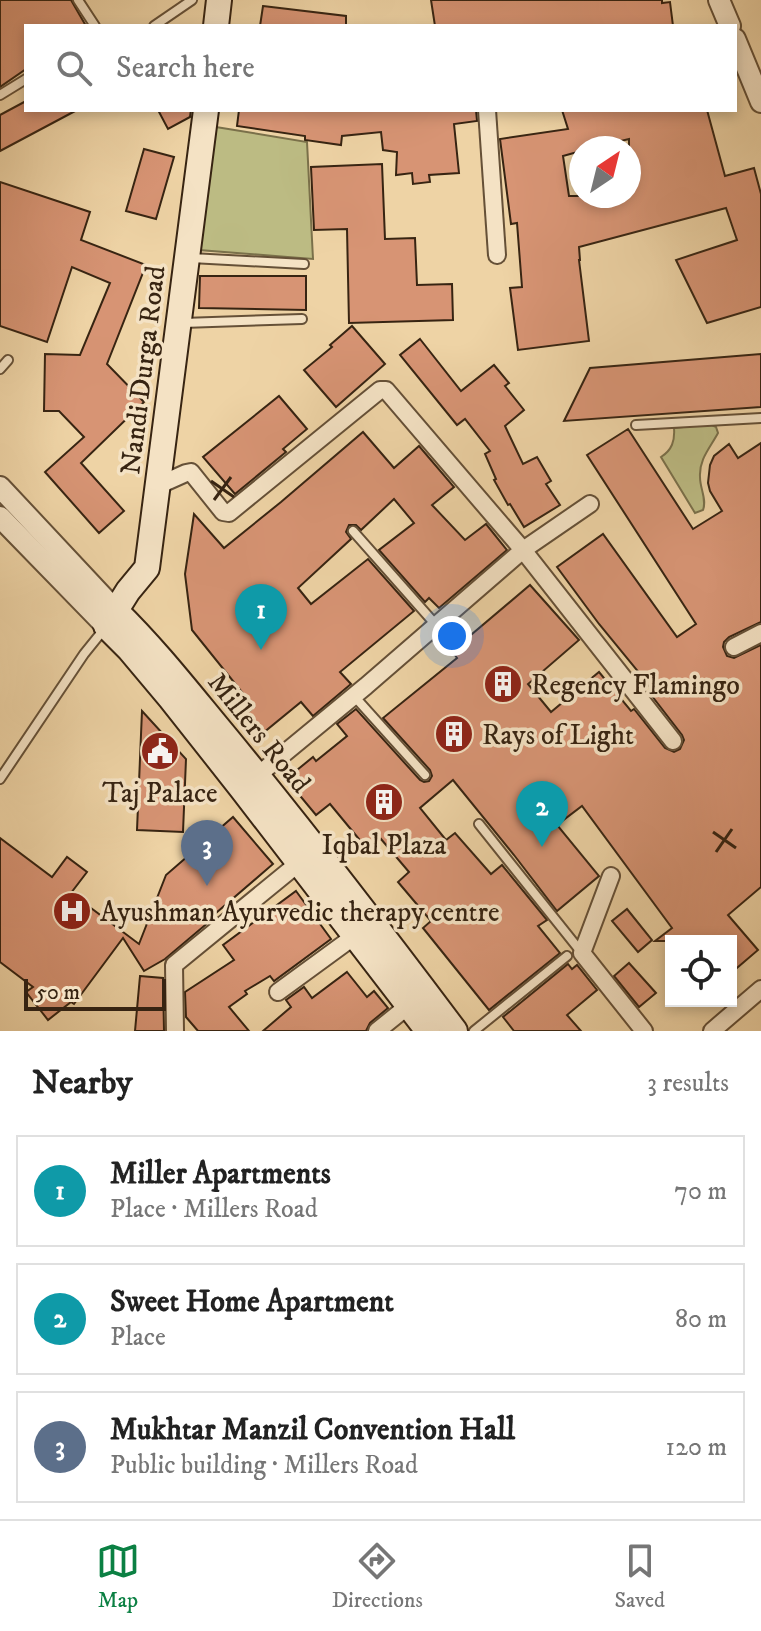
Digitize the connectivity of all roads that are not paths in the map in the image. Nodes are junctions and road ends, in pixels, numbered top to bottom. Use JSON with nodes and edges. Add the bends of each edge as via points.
{"nodes":[{"id":1,"x":78,"y":0,"type":"edge"},
{"id":2,"x":192,"y":0,"type":"edge"},
{"id":3,"x":219,"y":0,"type":"edge"},
{"id":4,"x":719,"y":0,"type":"edge"},
{"id":5,"x":94,"y":24,"type":"edge"},
{"id":6,"x":157,"y":24,"type":"edge"},
{"id":7,"x":216,"y":24,"type":"edge"},
{"id":8,"x":729,"y":24,"type":"edge"},
{"id":9,"x":738,"y":52,"type":"edge"},
{"id":10,"x":24,"y":80,"type":"edge"},
{"id":11,"x":0,"y":95,"type":"edge"},
{"id":12,"x":761,"y":102,"type":"edge"},
{"id":13,"x":206,"y":112,"type":"edge"},
{"id":14,"x":487,"y":112,"type":"edge"},
{"id":15,"x":497,"y":255,"type":"dead end"},
{"id":16,"x":187,"y":258,"type":"junction"},
{"id":17,"x":304,"y":264,"type":"dead end"},
{"id":18,"x":302,"y":319,"type":"dead end"},
{"id":19,"x":178,"y":323,"type":"junction"},
{"id":20,"x":8,"y":360,"type":"dead end"},
{"id":21,"x":0,"y":369,"type":"edge"},
{"id":22,"x":761,"y":418,"type":"edge"},
{"id":23,"x":636,"y":425,"type":"dead end"},
{"id":24,"x":157,"y":486,"type":"junction"},
{"id":25,"x":0,"y":487,"type":"edge"},
{"id":26,"x":590,"y":504,"type":"dead end"},
{"id":27,"x":0,"y":517,"type":"edge"},
{"id":28,"x":353,"y":531,"type":"dead end"},
{"id":29,"x":523,"y":550,"type":"junction"},
{"id":30,"x":111,"y":619,"type":"junction"},
{"id":31,"x":436,"y":625,"type":"junction"},
{"id":32,"x":761,"y":633,"type":"edge"},
{"id":33,"x":734,"y":647,"type":"dead end"},
{"id":34,"x":354,"y":696,"type":"junction"},
{"id":35,"x":673,"y":741,"type":"dead end"},
{"id":36,"x":425,"y":775,"type":"dead end"},
{"id":37,"x":0,"y":779,"type":"edge"},
{"id":38,"x":250,"y":782,"type":"junction"},
{"id":39,"x":479,"y":824,"type":"dead end"},
{"id":40,"x":300,"y":862,"type":"junction"},
{"id":41,"x":611,"y":876,"type":"dead end"},
{"id":42,"x":356,"y":935,"type":"junction"},
{"id":43,"x":574,"y":955,"type":"junction"},
{"id":44,"x":761,"y":989,"type":"edge"},
{"id":45,"x":278,"y":992,"type":"dead end"},
{"id":46,"x":408,"y":1006,"type":"junction"},
{"id":47,"x":175,"y":1031,"type":"edge"},
{"id":48,"x":377,"y":1031,"type":"edge"},
{"id":49,"x":428,"y":1031,"type":"edge"},
{"id":50,"x":455,"y":1031,"type":"edge"},
{"id":51,"x":474,"y":1031,"type":"edge"},
{"id":52,"x":644,"y":1031,"type":"edge"},
{"id":53,"x":712,"y":1031,"type":"edge"}],
"edges":[{"from":1,"to":5,"type":"lane"},
{"from":2,"to":6,"type":"lane"},
{"from":3,"to":7,"type":"main road"},
{"from":4,"to":8,"type":"street"},
{"from":9,"to":12,"type":"street"},
{"from":10,"to":11,"type":"lane"},
{"from":13,"to":16,"type":"main road","name":"Nandi Durga Road"},
{"from":14,"to":15,"type":"street"},
{"from":16,"to":17,"type":"lane"},
{"from":16,"to":19,"type":"main road","name":"Nandi Durga Road"},
{"from":18,"to":19,"type":"lane"},
{"from":19,"to":24,"type":"main road","name":"Nandi Durga Road"},
{"from":20,"to":21,"type":"lane"},
{"from":22,"to":23,"type":"lane"},
{"from":24,"to":29,"type":"street","via":[[191,472],[229,513],[383,389]]},
{"from":24,"to":30,"type":"main road","name":"Nandi Durga Road","via":[[147,568]]},
{"from":25,"to":30,"type":"street","name":"Millers Road"},
{"from":26,"to":29,"type":"street"},
{"from":27,"to":30,"type":"street","name":"Millers Road"},
{"from":28,"to":31,"type":"lane"},
{"from":29,"to":31,"type":"street"},
{"from":29,"to":35,"type":"street"},
{"from":30,"to":37,"type":"lane"},
{"from":30,"to":38,"type":"main road","name":"Millers Road","via":[[171,699]]},
{"from":31,"to":34,"type":"street"},
{"from":32,"to":33,"type":"street"},
{"from":34,"to":36,"type":"lane"},
{"from":34,"to":38,"type":"street"},
{"from":38,"to":40,"type":"main road","name":"Millers Road"},
{"from":38,"to":50,"type":"main road","name":"Millers Road","via":[[372,922]]},
{"from":39,"to":43,"type":"lane"},
{"from":40,"to":42,"type":"main road","name":"Millers Road"},
{"from":40,"to":47,"type":"street","via":[[174,965]]},
{"from":41,"to":43,"type":"street"},
{"from":42,"to":45,"type":"street"},
{"from":42,"to":46,"type":"main road","name":"Millers Road"},
{"from":43,"to":51,"type":"lane"},
{"from":43,"to":52,"type":"street"},
{"from":44,"to":53,"type":"street"},
{"from":46,"to":48,"type":"street"},
{"from":46,"to":49,"type":"main road","name":"Millers Road"}]}
